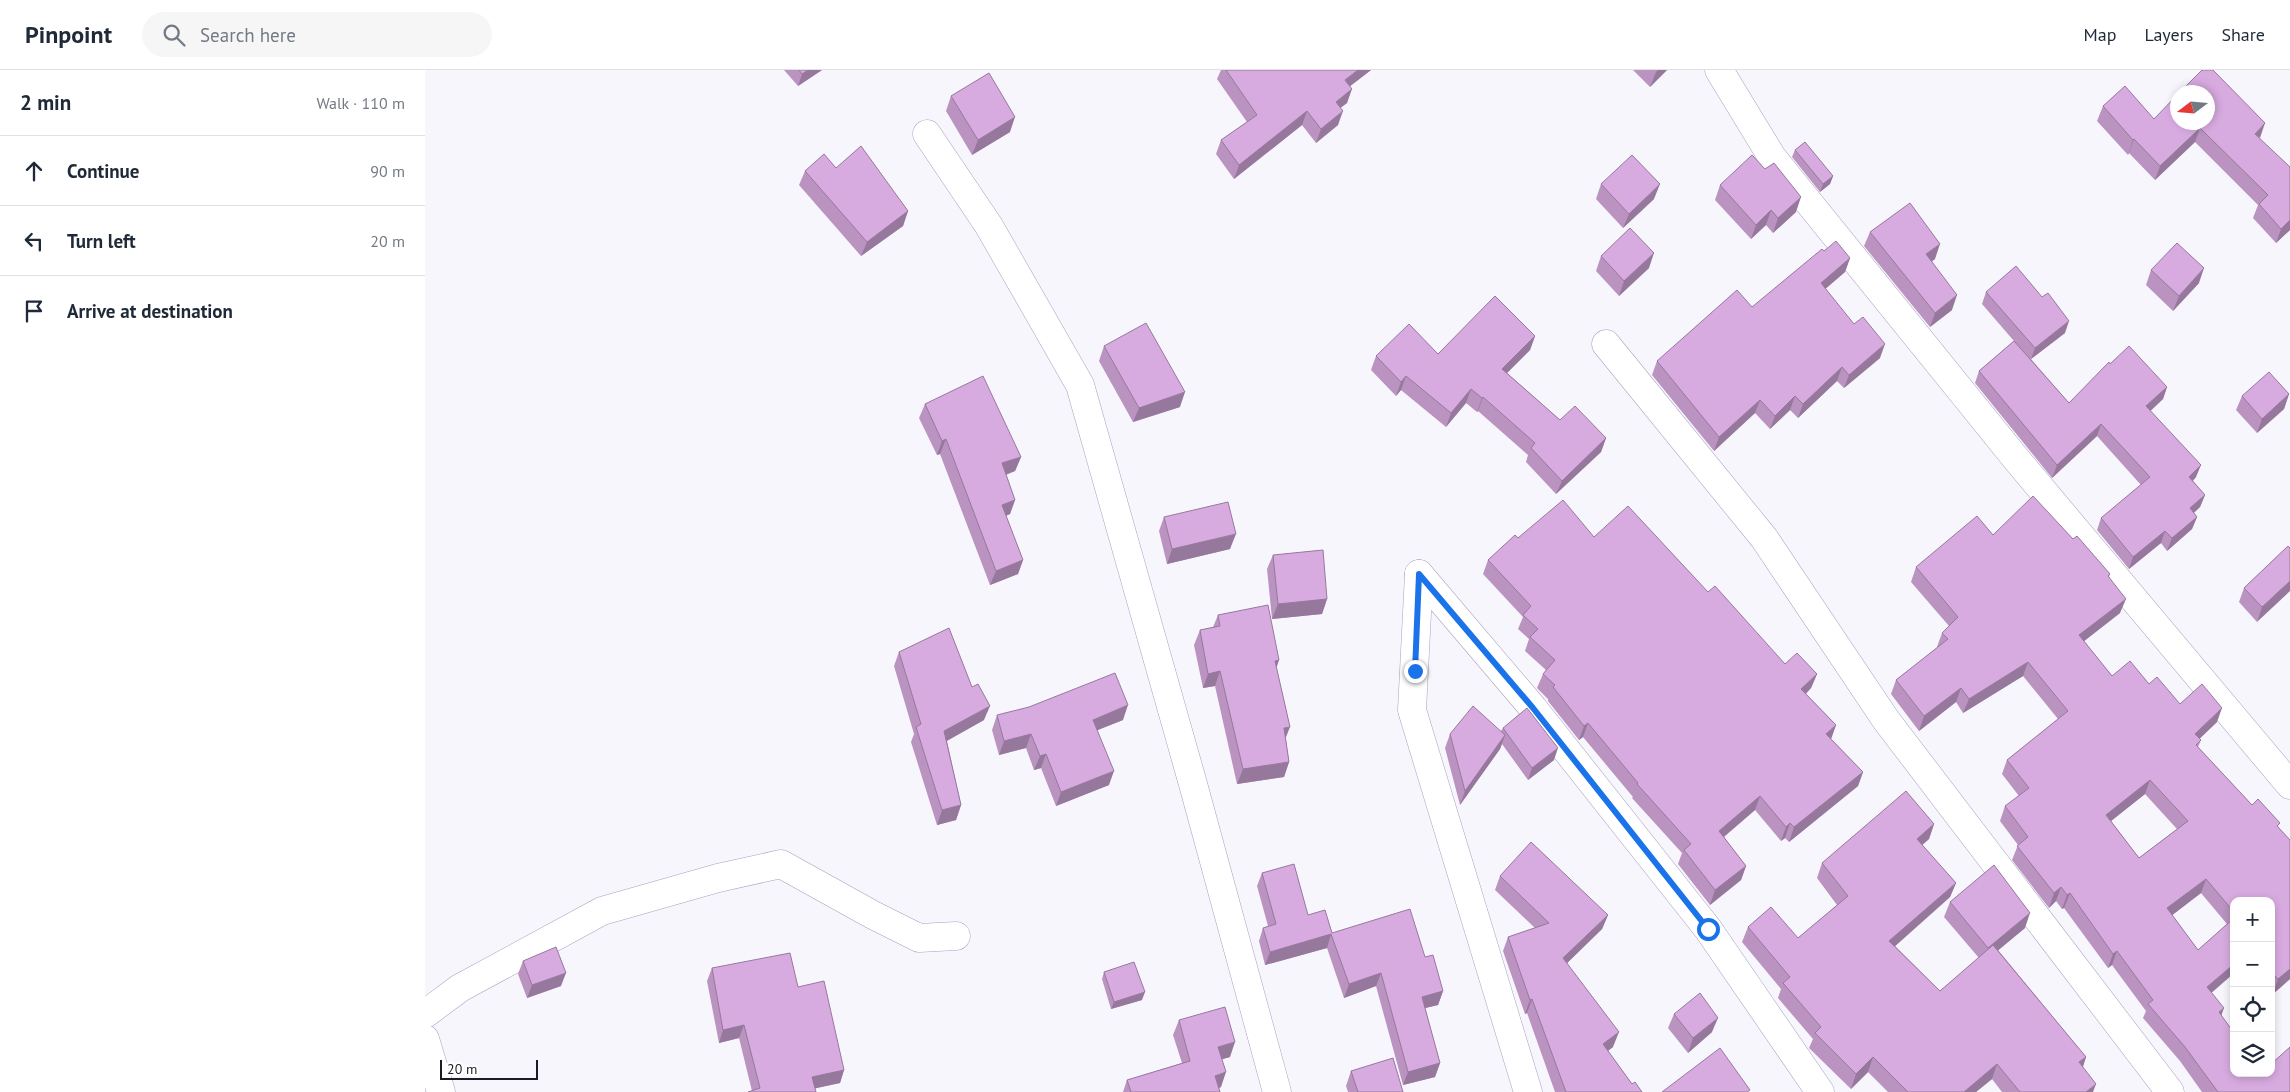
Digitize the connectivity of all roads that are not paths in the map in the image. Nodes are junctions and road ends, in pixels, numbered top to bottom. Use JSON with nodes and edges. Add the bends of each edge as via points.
{"nodes":[{"id":1,"x":1719,"y":70,"type":"edge"},
{"id":2,"x":927,"y":134,"type":"dead end"},
{"id":3,"x":1607,"y":344,"type":"dead end"},
{"id":4,"x":2290,"y":785,"type":"edge"},
{"id":5,"x":956,"y":936,"type":"dead end"},
{"id":6,"x":425,"y":1014,"type":"edge"},
{"id":7,"x":425,"y":1039,"type":"edge"},
{"id":8,"x":441,"y":1092,"type":"edge"},
{"id":9,"x":1277,"y":1092,"type":"edge"},
{"id":10,"x":1528,"y":1092,"type":"edge"},
{"id":11,"x":1820,"y":1092,"type":"edge"},
{"id":12,"x":2170,"y":1092,"type":"edge"}],
"edges":[{"from":1,"to":4,"type":"street","via":[[1771,157],[2017,460]]},
{"from":2,"to":9,"type":"street","via":[[989,226],[1080,385]]},
{"from":3,"to":12,"type":"street","via":[[1764,538],[1886,720]]},
{"from":5,"to":6,"type":"street","via":[[919,938],[781,864],[602,911],[460,988]]},
{"from":7,"to":8,"type":"street"},
{"from":10,"to":11,"type":"street","via":[[1413,710],[1419,574],[1533,708],[1708,929]]}]}
